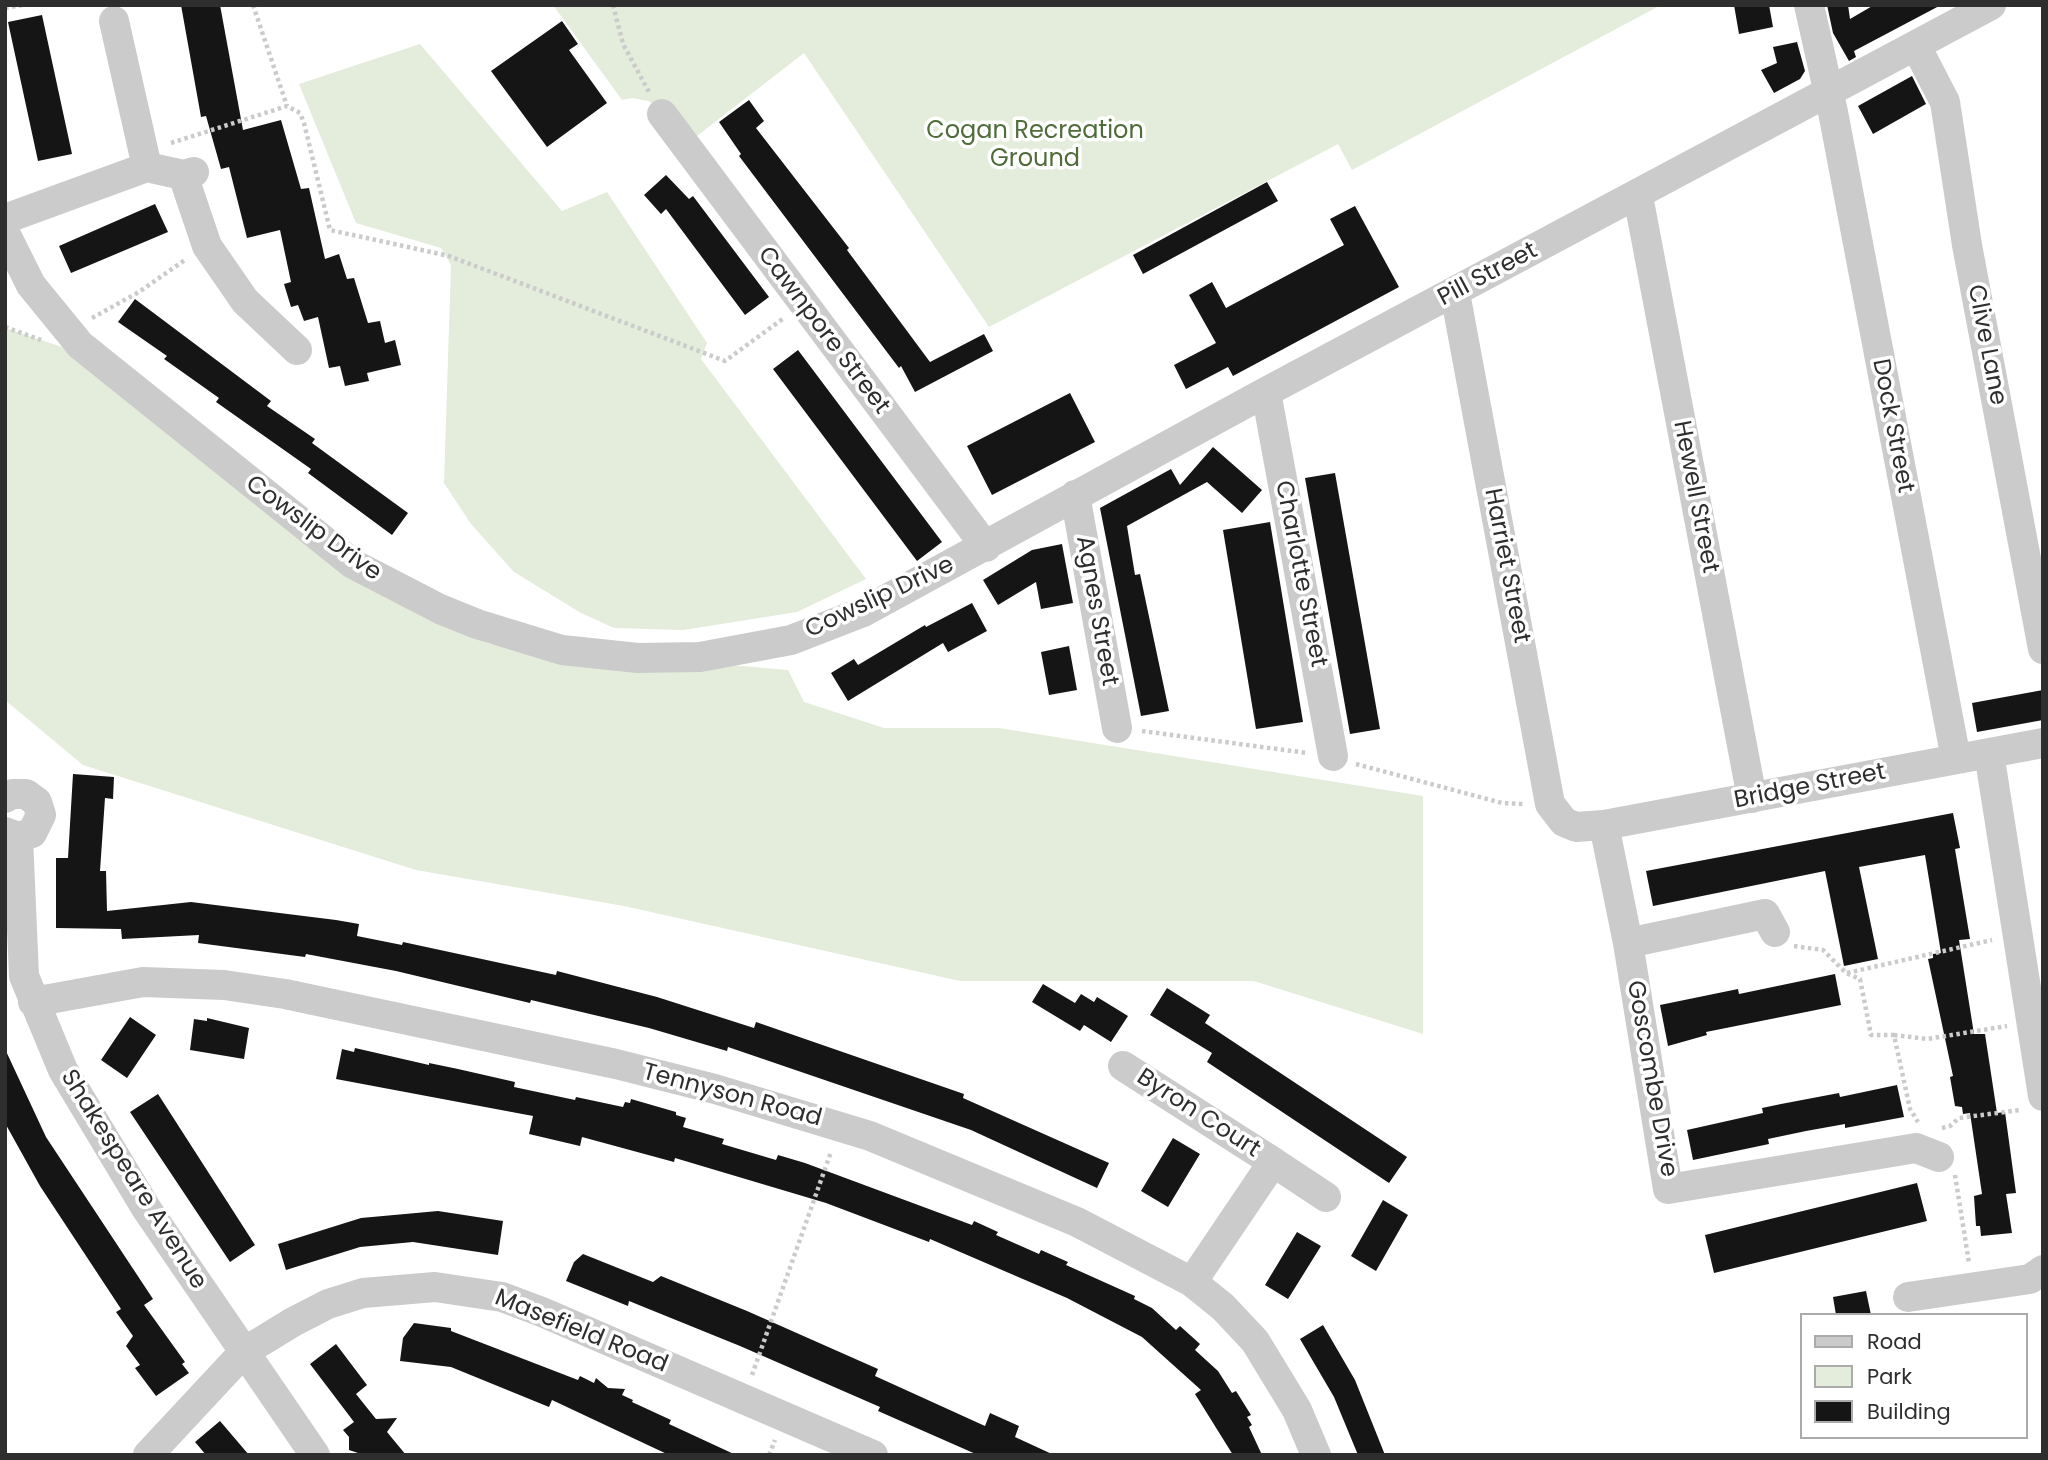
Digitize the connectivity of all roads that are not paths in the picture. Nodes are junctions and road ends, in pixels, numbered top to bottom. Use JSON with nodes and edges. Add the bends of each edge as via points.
{"nodes":[{"id":1,"x":1809,"y":5,"type":"edge"},
{"id":2,"x":1991,"y":5,"type":"edge"},
{"id":3,"x":114,"y":20,"type":"dead end"},
{"id":4,"x":1916,"y":46,"type":"junction"},
{"id":5,"x":1829,"y":94,"type":"junction"},
{"id":6,"x":662,"y":114,"type":"road end"},
{"id":7,"x":145,"y":157,"type":"junction"},
{"id":8,"x":1637,"y":196,"type":"junction"},
{"id":9,"x":5,"y":219,"type":"edge"},
{"id":10,"x":5,"y":233,"type":"edge"},
{"id":11,"x":1455,"y":293,"type":"junction"},
{"id":12,"x":297,"y":350,"type":"dead end"},
{"id":13,"x":1266,"y":392,"type":"junction"},
{"id":14,"x":1075,"y":495,"type":"junction"},
{"id":15,"x":986,"y":547,"type":"junction"},
{"id":16,"x":2043,"y":649,"type":"edge"},
{"id":17,"x":1117,"y":727,"type":"dead end"},
{"id":18,"x":2043,"y":743,"type":"edge"},
{"id":19,"x":1989,"y":753,"type":"junction"},
{"id":20,"x":1333,"y":756,"type":"dead end"},
{"id":21,"x":1956,"y":759,"type":"junction"},
{"id":22,"x":5,"y":798,"type":"edge"},
{"id":23,"x":1752,"y":798,"type":"junction"},
{"id":24,"x":1590,"y":826,"type":"junction"},
{"id":25,"x":12,"y":834,"type":"edge"},
{"id":26,"x":1775,"y":932,"type":"road end"},
{"id":27,"x":1628,"y":943,"type":"junction"},
{"id":28,"x":33,"y":1002,"type":"junction"},
{"id":29,"x":1123,"y":1066,"type":"dead end"},
{"id":30,"x":2035,"y":1103,"type":"edge"},
{"id":31,"x":1938,"y":1143,"type":"road end"},
{"id":32,"x":1273,"y":1162,"type":"junction"},
{"id":33,"x":1326,"y":1197,"type":"dead end"},
{"id":34,"x":2043,"y":1270,"type":"edge"},
{"id":35,"x":1192,"y":1282,"type":"junction"},
{"id":36,"x":1908,"y":1297,"type":"dead end"},
{"id":37,"x":244,"y":1352,"type":"junction"},
{"id":38,"x":148,"y":1455,"type":"edge"},
{"id":39,"x":315,"y":1455,"type":"edge"},
{"id":40,"x":873,"y":1455,"type":"edge"},
{"id":41,"x":1316,"y":1455,"type":"edge"}],
"edges":[{"from":1,"to":5,"type":"street","name":"Dock Street"},
{"from":2,"to":4,"type":"street","name":"Pill Street"},
{"from":3,"to":7,"type":"street"},
{"from":4,"to":5,"type":"street","name":"Pill Street"},
{"from":4,"to":16,"type":"street","name":"Clive Lane","via":[[1945,102],[1969,258]]},
{"from":5,"to":8,"type":"street","name":"Pill Street"},
{"from":5,"to":21,"type":"street","name":"Dock Street"},
{"from":6,"to":15,"type":"street","name":"Cawnpore Street"},
{"from":7,"to":9,"type":"street"},
{"from":7,"to":12,"type":"street","via":[[188,173],[205,237],[245,301]]},
{"from":8,"to":11,"type":"street","name":"Pill Street"},
{"from":8,"to":23,"type":"street","name":"Hewell Street"},
{"from":10,"to":15,"type":"street","name":"Cowslip Drive","via":[[31,285],[66,332],[238,475],[353,564],[477,624],[562,650],[638,658],[700,657],[780,642],[842,622]]},
{"from":11,"to":13,"type":"street","name":"Pill Street"},
{"from":11,"to":24,"type":"street","name":"Harriet Street","via":[[1550,804],[1564,822]]},
{"from":13,"to":14,"type":"street","name":"Pill Street"},
{"from":13,"to":20,"type":"street","name":"Charlotte Street"},
{"from":14,"to":15,"type":"street","name":"Pill Street"},
{"from":14,"to":17,"type":"street","name":"Agnes Street"},
{"from":18,"to":19,"type":"street","name":"Bridge Street"},
{"from":19,"to":21,"type":"street","name":"Bridge Street"},
{"from":19,"to":30,"type":"street","via":[[2031,1023]]},
{"from":21,"to":23,"type":"street","name":"Bridge Street"},
{"from":22,"to":25,"type":"street","name":"Shakespeare Avenue","via":[[26,794],[40,809],[36,828]]},
{"from":23,"to":24,"type":"street","name":"Bridge Street"},
{"from":24,"to":27,"type":"street","name":"Goscombe Drive"},
{"from":25,"to":28,"type":"street","name":"Shakespeare Avenue","via":[[21,955]]},
{"from":26,"to":27,"type":"street","via":[[1765,914]]},
{"from":27,"to":31,"type":"street","name":"Goscombe Drive","via":[[1668,1189]]},
{"from":28,"to":35,"type":"street","name":"Tennyson Road","via":[[143,982],[224,985],[616,1064],[840,1126],[1042,1206]]},
{"from":28,"to":37,"type":"street","name":"Shakespeare Avenue","via":[[63,1070],[103,1140]]},
{"from":29,"to":32,"type":"street","name":"Byron Court"},
{"from":32,"to":33,"type":"street","name":"Byron Court"},
{"from":32,"to":35,"type":"street"},
{"from":34,"to":36,"type":"street","via":[[2031,1279]]},
{"from":35,"to":41,"type":"street","name":"Tennyson Road","via":[[1255,1341],[1297,1410]]},
{"from":37,"to":38,"type":"street","name":"Masefield Road"},
{"from":37,"to":39,"type":"street","name":"Shakespeare Avenue"},
{"from":37,"to":40,"type":"street","name":"Masefield Road","via":[[328,1304],[363,1293],[435,1287],[502,1297]]}]}
